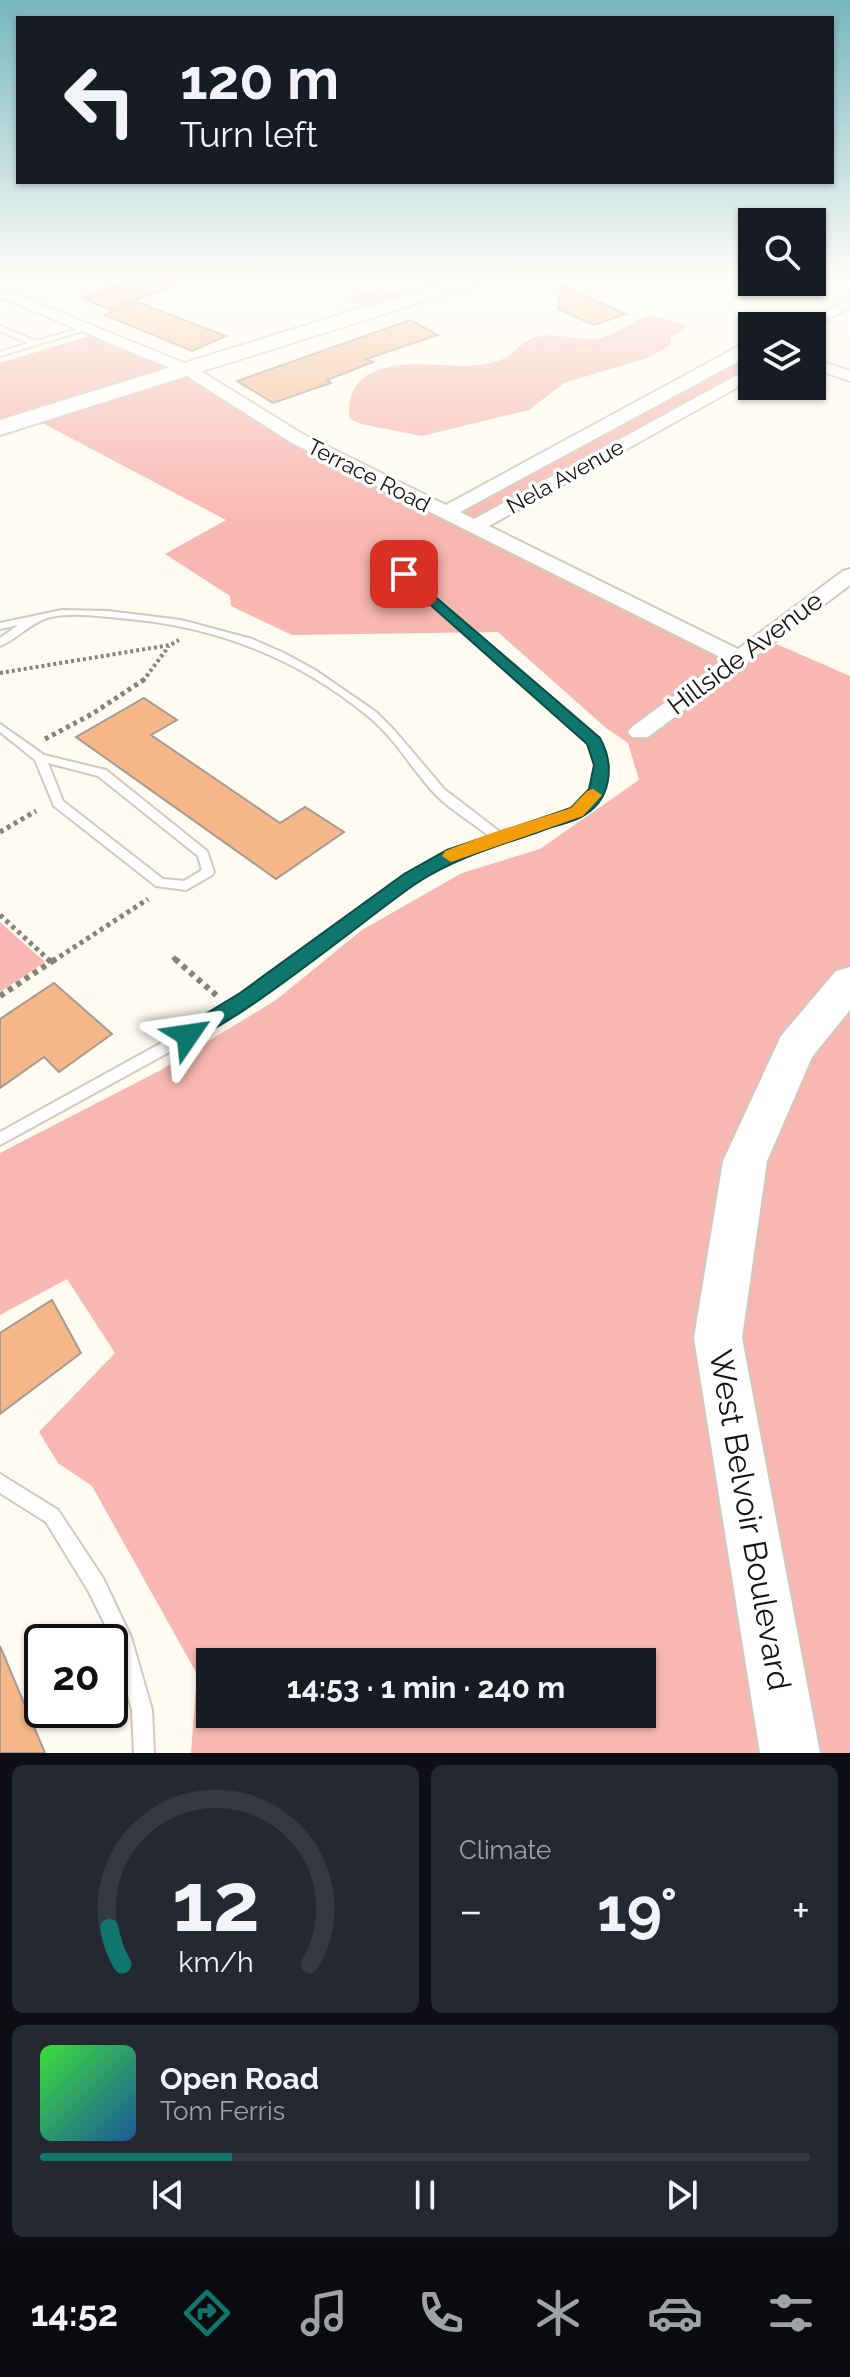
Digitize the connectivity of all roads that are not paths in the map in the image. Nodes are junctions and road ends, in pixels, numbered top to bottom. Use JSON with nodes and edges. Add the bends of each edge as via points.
{"nodes":[{"id":1,"x":166,"y":361,"type":"edge"},
{"id":2,"x":217,"y":361,"type":"edge"},
{"id":3,"x":723,"y":361,"type":"edge"},
{"id":4,"x":826,"y":368,"type":"edge"},
{"id":5,"x":188,"y":370,"type":"junction"},
{"id":6,"x":850,"y":376,"type":"edge"},
{"id":7,"x":738,"y":380,"type":"edge"},
{"id":8,"x":626,"y":414,"type":"junction"},
{"id":9,"x":656,"y":425,"type":"junction"},
{"id":10,"x":0,"y":428,"type":"edge"},
{"id":11,"x":445,"y":513,"type":"junction"},
{"id":12,"x":474,"y":527,"type":"junction"},
{"id":13,"x":404,"y":574,"type":"dead end"},
{"id":14,"x":850,"y":575,"type":"edge"},
{"id":15,"x":37,"y":618,"type":"junction"},
{"id":16,"x":0,"y":626,"type":"edge"},
{"id":17,"x":0,"y":643,"type":"edge"},
{"id":18,"x":740,"y":658,"type":"junction"},
{"id":19,"x":0,"y":727,"type":"edge"},
{"id":20,"x":640,"y":732,"type":"dead end"},
{"id":21,"x":40,"y":758,"type":"junction"},
{"id":22,"x":498,"y":837,"type":"junction"},
{"id":23,"x":850,"y":982,"type":"edge"},
{"id":24,"x":0,"y":1139,"type":"edge"},
{"id":25,"x":0,"y":1483,"type":"edge"},
{"id":26,"x":144,"y":1753,"type":"edge"},
{"id":27,"x":790,"y":1753,"type":"edge"}],
"edges":[{"from":1,"to":5,"type":"street","name":"Terrace Road"},
{"from":2,"to":5,"type":"main road"},
{"from":3,"to":8,"type":"street","name":"Nela Avenue"},
{"from":4,"to":6,"type":"street"},
{"from":5,"to":10,"type":"main road"},
{"from":5,"to":11,"type":"street","name":"Terrace Road","via":[[298,439]]},
{"from":7,"to":9,"type":"street","name":"Nela Avenue"},
{"from":8,"to":9,"type":"street","name":"Nela Avenue"},
{"from":8,"to":11,"type":"street","name":"Nela Avenue"},
{"from":9,"to":12,"type":"street","name":"Nela Avenue"},
{"from":11,"to":12,"type":"street","name":"Terrace Road"},
{"from":12,"to":18,"type":"street","name":"Terrace Road"},
{"from":13,"to":22,"type":"lane","via":[[594,742],[603,765],[597,791],[577,812]]},
{"from":14,"to":18,"type":"street","name":"Hillside Avenue"},
{"from":15,"to":16,"type":"lane"},
{"from":15,"to":17,"type":"lane"},
{"from":15,"to":22,"type":"lane","via":[[87,613],[161,617],[221,630],[305,668],[376,717],[440,792]]},
{"from":18,"to":20,"type":"street","name":"Hillside Avenue"},
{"from":19,"to":21,"type":"lane"},
{"from":21,"to":21,"type":"lane","via":[[58,803],[160,883],[186,886],[208,872],[203,854],[102,773]]},
{"from":22,"to":24,"type":"lane","via":[[410,878],[239,1003]]},
{"from":23,"to":27,"type":"main road","name":"West Belvoir Boulevard","via":[[795,1048],[745,1161],[718,1338]]},
{"from":25,"to":26,"type":"lane","via":[[52,1516],[96,1585],[121,1637],[142,1710]]}]}
